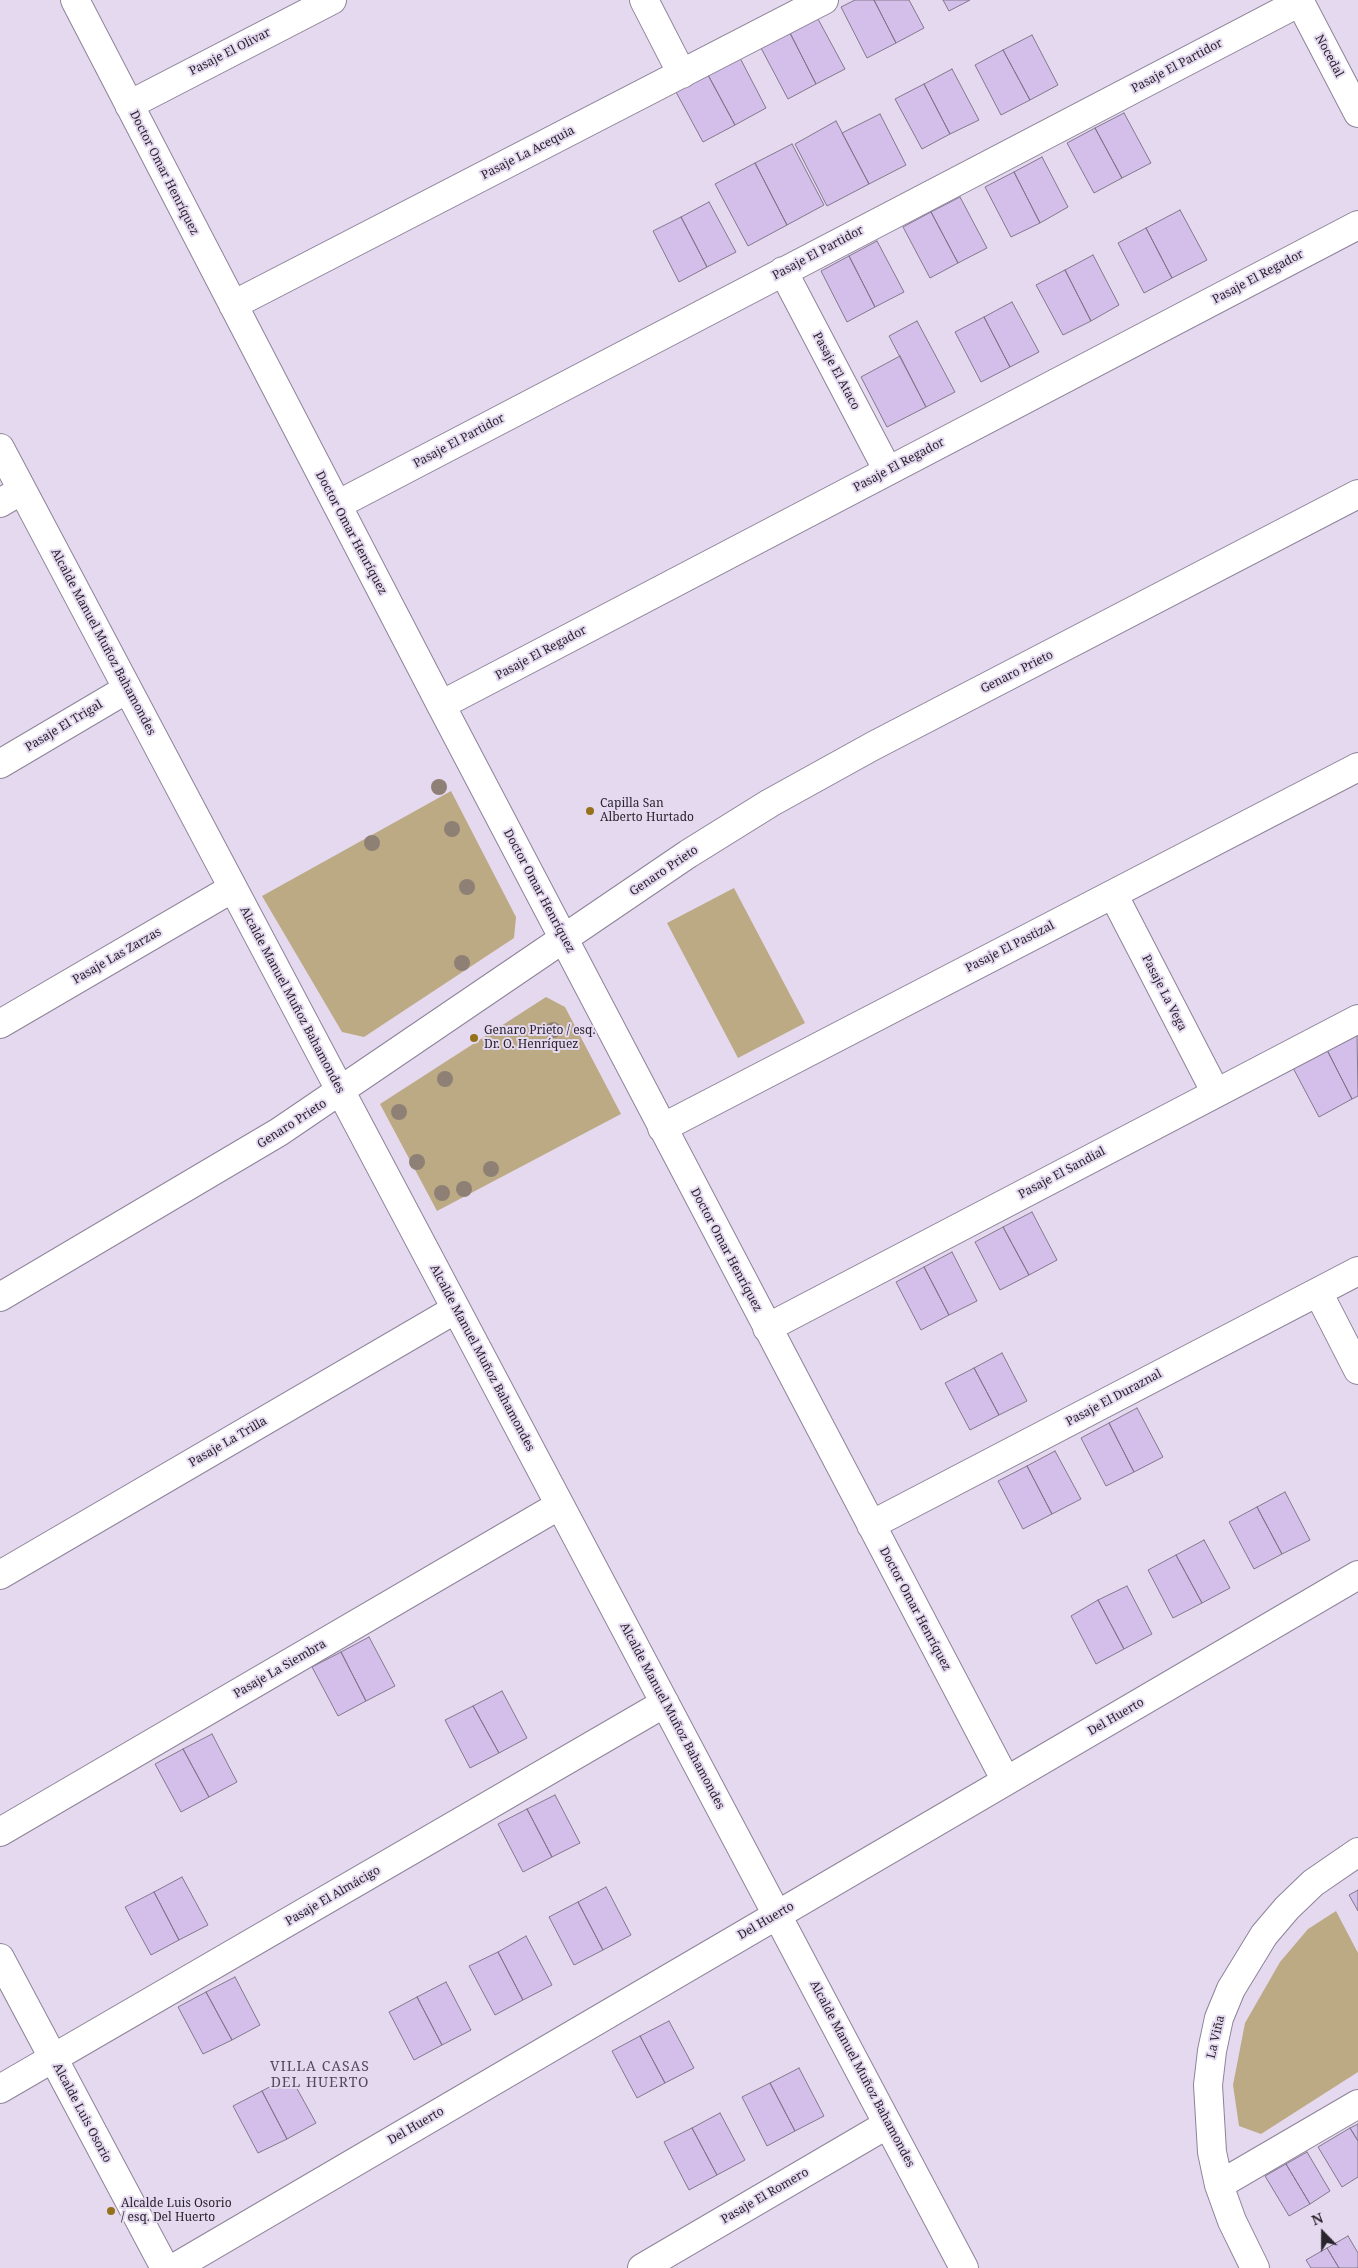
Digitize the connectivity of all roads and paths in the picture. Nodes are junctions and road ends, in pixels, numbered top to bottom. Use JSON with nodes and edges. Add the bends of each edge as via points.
{"nodes":[{"id":1,"x":75,"y":0,"type":"edge"},
{"id":2,"x":332,"y":0,"type":"edge"},
{"id":3,"x":644,"y":0,"type":"edge"},
{"id":4,"x":824,"y":0,"type":"edge"},
{"id":5,"x":1299,"y":1,"type":"edge"},
{"id":6,"x":682,"y":74,"type":"junction"},
{"id":7,"x":1351,"y":83,"type":"edge"},
{"id":8,"x":129,"y":105,"type":"junction"},
{"id":9,"x":1358,"y":112,"type":"edge"},
{"id":10,"x":1358,"y":225,"type":"edge"},
{"id":11,"x":784,"y":272,"type":"junction"},
{"id":12,"x":233,"y":305,"type":"junction"},
{"id":13,"x":0,"y":448,"type":"edge"},
{"id":14,"x":888,"y":471,"type":"junction"},
{"id":15,"x":1358,"y":494,"type":"edge"},
{"id":16,"x":11,"y":497,"type":"edge"},
{"id":17,"x":337,"y":505,"type":"junction"},
{"id":18,"x":127,"y":689,"type":"junction"},
{"id":19,"x":441,"y":705,"type":"junction"},
{"id":20,"x":0,"y":764,"type":"edge"},
{"id":21,"x":1358,"y":767,"type":"edge"},
{"id":22,"x":233,"y":888,"type":"junction"},
{"id":23,"x":1113,"y":894,"type":"junction"},
{"id":24,"x":564,"y":939,"type":"junction"},
{"id":25,"x":1358,"y":1019,"type":"edge"},
{"id":26,"x":0,"y":1024,"type":"edge"},
{"id":27,"x":341,"y":1092,"type":"junction"},
{"id":28,"x":1216,"y":1093,"type":"junction"},
{"id":29,"x":662,"y":1128,"type":"junction"},
{"id":30,"x":1358,"y":1271,"type":"edge"},
{"id":31,"x":1318,"y":1292,"type":"junction"},
{"id":32,"x":0,"y":1297,"type":"edge"},
{"id":33,"x":456,"y":1309,"type":"junction"},
{"id":34,"x":767,"y":1328,"type":"junction"},
{"id":35,"x":1358,"y":1370,"type":"edge"},
{"id":36,"x":560,"y":1505,"type":"junction"},
{"id":37,"x":871,"y":1525,"type":"junction"},
{"id":38,"x":0,"y":1575,"type":"edge"},
{"id":39,"x":1358,"y":1575,"type":"edge"},
{"id":40,"x":665,"y":1703,"type":"junction"},
{"id":41,"x":1006,"y":1781,"type":"junction"},
{"id":42,"x":0,"y":1832,"type":"edge"},
{"id":43,"x":1358,"y":1852,"type":"edge"},
{"id":44,"x":777,"y":1915,"type":"junction"},
{"id":45,"x":0,"y":1958,"type":"edge"},
{"id":46,"x":54,"y":2058,"type":"junction"},
{"id":47,"x":0,"y":2089,"type":"edge"},
{"id":48,"x":1358,"y":2104,"type":"edge"},
{"id":49,"x":888,"y":2124,"type":"junction"},
{"id":50,"x":1219,"y":2186,"type":"junction"},
{"id":51,"x":165,"y":2268,"type":"edge"},
{"id":52,"x":174,"y":2268,"type":"edge"},
{"id":53,"x":642,"y":2268,"type":"edge"},
{"id":54,"x":964,"y":2268,"type":"edge"},
{"id":55,"x":1255,"y":2268,"type":"edge"}],
"edges":[{"from":1,"to":8,"type":"street","name":"Doctor Omar Henríquez"},
{"from":2,"to":8,"type":"street","name":"Pasaje El Olivar"},
{"from":3,"to":6,"type":"street"},
{"from":4,"to":6,"type":"street","name":"Pasaje La Acequia"},
{"from":5,"to":7,"type":"street","name":"Nocedal"},
{"from":5,"to":11,"type":"street","name":"Pasaje El Partidor"},
{"from":6,"to":12,"type":"street","name":"Pasaje La Acequia"},
{"from":7,"to":9,"type":"street","name":"Nocedal"},
{"from":8,"to":12,"type":"street","name":"Doctor Omar Henríquez"},
{"from":10,"to":14,"type":"street","name":"Pasaje El Regador"},
{"from":11,"to":14,"type":"street","name":"Pasaje El Ataco"},
{"from":11,"to":17,"type":"street","name":"Pasaje El Partidor"},
{"from":12,"to":17,"type":"street","name":"Doctor Omar Henríquez"},
{"from":13,"to":16,"type":"street","name":"Alcalde Manuel Muñoz Bahamondes"},
{"from":14,"to":19,"type":"street","name":"Pasaje El Regador"},
{"from":15,"to":24,"type":"street","name":"Genaro Prieto","via":[[813,779],[688,854]]},
{"from":16,"to":18,"type":"street","name":"Alcalde Manuel Muñoz Bahamondes"},
{"from":17,"to":19,"type":"street","name":"Doctor Omar Henríquez"},
{"from":18,"to":20,"type":"street","name":"Pasaje El Trigal"},
{"from":18,"to":22,"type":"street","name":"Alcalde Manuel Muñoz Bahamondes"},
{"from":19,"to":24,"type":"street","name":"Doctor Omar Henríquez"},
{"from":21,"to":23,"type":"street","name":"Pasaje El Pastizal"},
{"from":22,"to":26,"type":"street","name":"Pasaje Las Zarzas"},
{"from":22,"to":27,"type":"street","name":"Alcalde Manuel Muñoz Bahamondes"},
{"from":23,"to":28,"type":"street","name":"Pasaje La Vega"},
{"from":23,"to":29,"type":"street","name":"Pasaje El Pastizal"},
{"from":24,"to":27,"type":"street","name":"Genaro Prieto"},
{"from":24,"to":29,"type":"street","name":"Doctor Omar Henríquez"},
{"from":25,"to":28,"type":"street","name":"Pasaje El Sandial"},
{"from":27,"to":32,"type":"street","name":"Genaro Prieto","via":[[240,1157]]},
{"from":27,"to":33,"type":"street","name":"Alcalde Manuel Muñoz Bahamondes"},
{"from":28,"to":34,"type":"street","name":"Pasaje El Sandial"},
{"from":29,"to":34,"type":"street","name":"Doctor Omar Henríquez"},
{"from":30,"to":31,"type":"street","name":"Pasaje El Duraznal"},
{"from":31,"to":35,"type":"street"},
{"from":31,"to":37,"type":"street","name":"Pasaje El Duraznal"},
{"from":33,"to":36,"type":"street","name":"Alcalde Manuel Muñoz Bahamondes"},
{"from":33,"to":38,"type":"street","name":"Pasaje La Trilla"},
{"from":34,"to":37,"type":"street","name":"Doctor Omar Henríquez"},
{"from":36,"to":40,"type":"street","name":"Alcalde Manuel Muñoz Bahamondes"},
{"from":36,"to":42,"type":"street","name":"Pasaje La Siembra"},
{"from":37,"to":41,"type":"street","name":"Doctor Omar Henríquez"},
{"from":39,"to":41,"type":"street","name":"Del Huerto"},
{"from":40,"to":44,"type":"street","name":"Alcalde Manuel Muñoz Bahamondes"},
{"from":40,"to":46,"type":"street","name":"Pasaje El Almácigo"},
{"from":41,"to":44,"type":"street","name":"Del Huerto"},
{"from":43,"to":50,"type":"street","name":"La Viña","via":[[1314,1883],[1287,1908],[1264,1935],[1231,1989],[1219,2018],[1208,2085],[1209,2127]]},
{"from":44,"to":49,"type":"street","name":"Alcalde Manuel Muñoz Bahamondes"},
{"from":44,"to":52,"type":"street","name":"Del Huerto"},
{"from":45,"to":46,"type":"street","name":"Alcalde Luis Osorio"},
{"from":46,"to":47,"type":"street","name":"Pasaje El Almácigo"},
{"from":46,"to":51,"type":"street","name":"Alcalde Luis Osorio"},
{"from":48,"to":50,"type":"street"},
{"from":49,"to":53,"type":"street","name":"Pasaje El Romero"},
{"from":49,"to":54,"type":"street","name":"Alcalde Manuel Muñoz Bahamondes"},
{"from":50,"to":55,"type":"street","name":"La Viña"}]}
